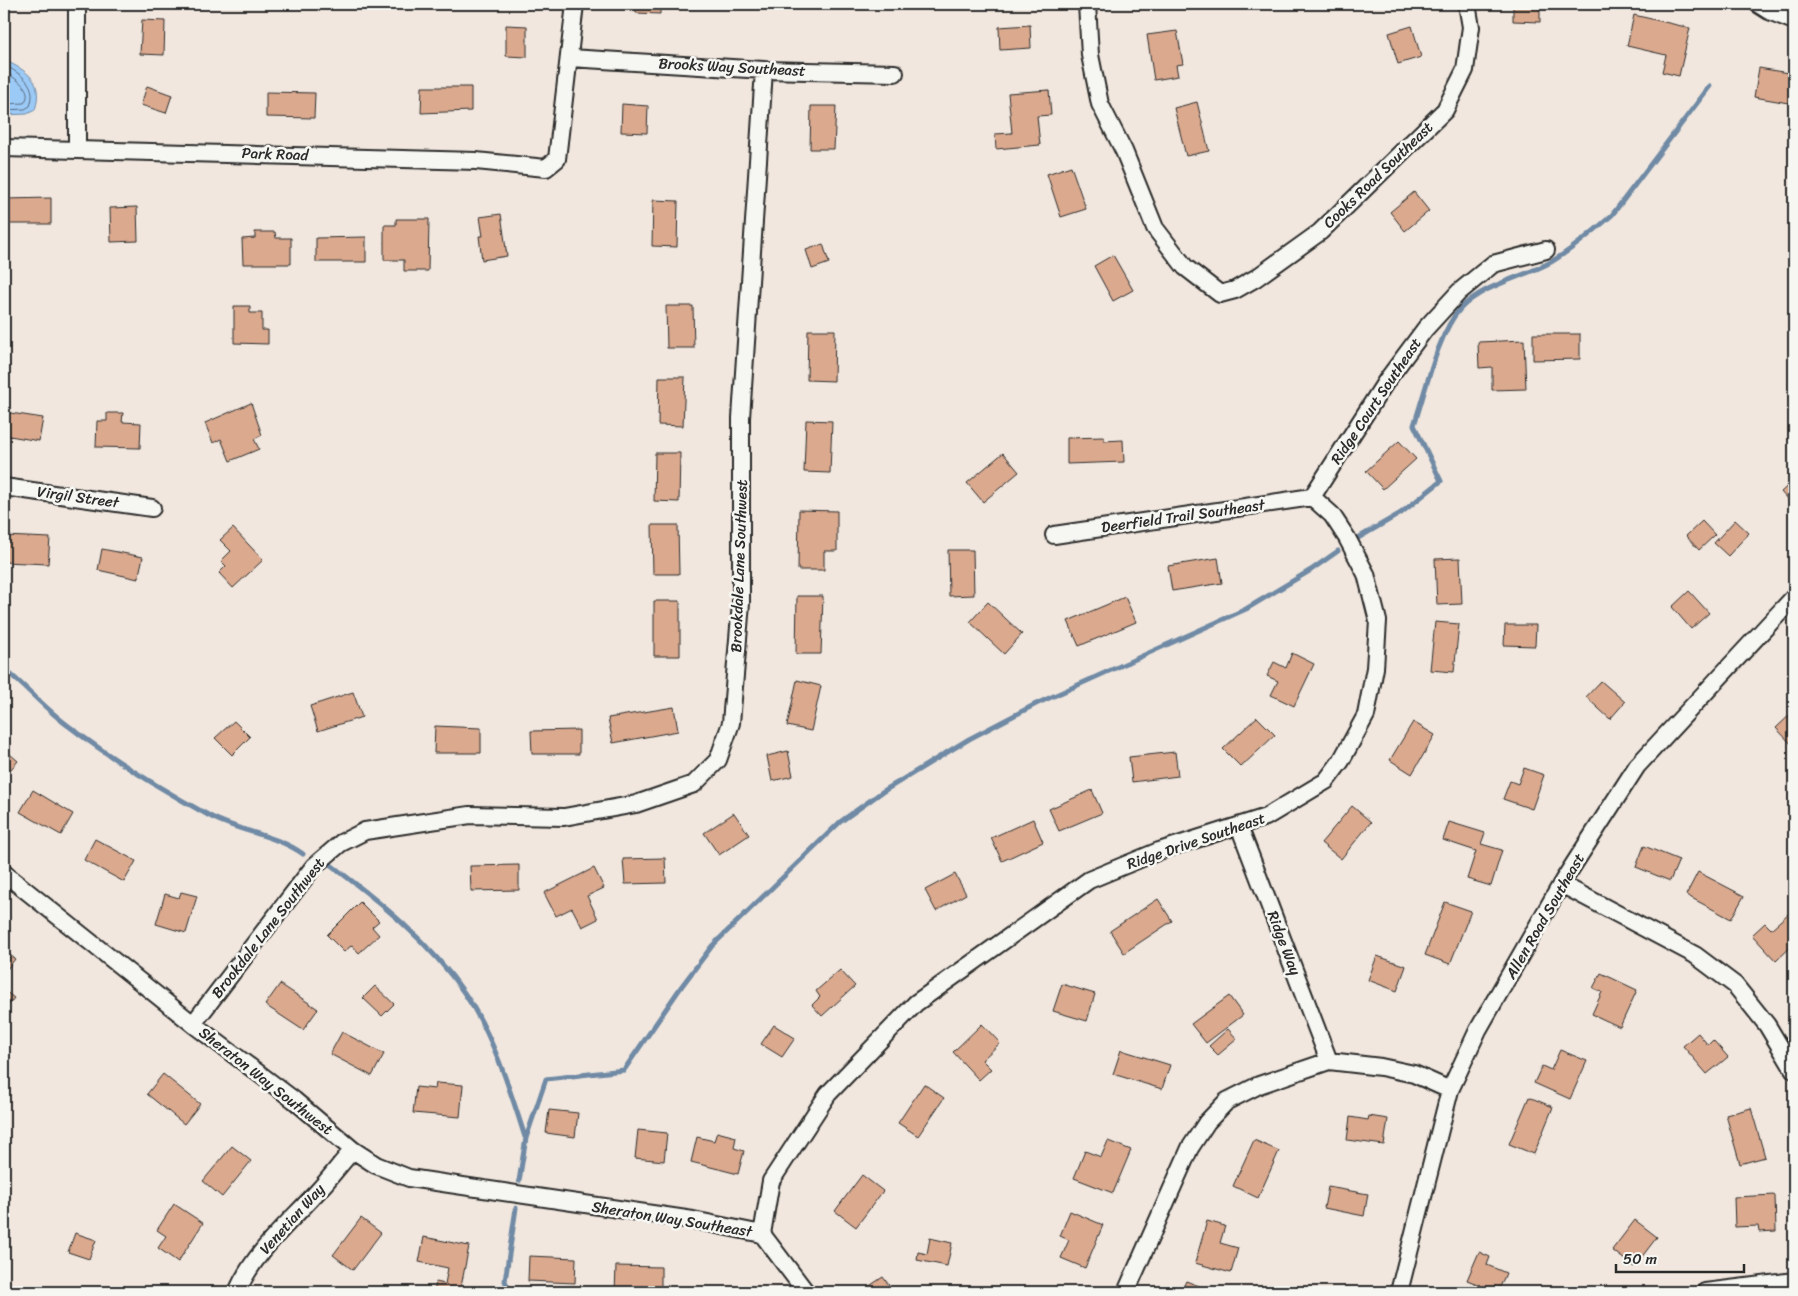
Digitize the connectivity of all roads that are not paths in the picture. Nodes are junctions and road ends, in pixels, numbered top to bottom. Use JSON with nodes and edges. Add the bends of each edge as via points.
{"nodes":[{"id":1,"x":77,"y":4,"type":"edge"},
{"id":2,"x":575,"y":4,"type":"edge"},
{"id":3,"x":1087,"y":4,"type":"edge"},
{"id":4,"x":1467,"y":4,"type":"edge"},
{"id":5,"x":1758,"y":4,"type":"edge"},
{"id":6,"x":1794,"y":21,"type":"edge"},
{"id":7,"x":570,"y":58,"type":"junction"},
{"id":8,"x":764,"y":70,"type":"junction"},
{"id":9,"x":895,"y":73,"type":"dead end"},
{"id":10,"x":4,"y":148,"type":"edge"},
{"id":11,"x":77,"y":149,"type":"junction"},
{"id":12,"x":1546,"y":250,"type":"dead end"},
{"id":13,"x":4,"y":487,"type":"edge"},
{"id":14,"x":1312,"y":497,"type":"junction"},
{"id":15,"x":152,"y":508,"type":"dead end"},
{"id":16,"x":1054,"y":535,"type":"dead end"},
{"id":17,"x":1794,"y":597,"type":"edge"},
{"id":18,"x":1239,"y":826,"type":"junction"},
{"id":19,"x":4,"y":873,"type":"edge"},
{"id":20,"x":1561,"y":884,"type":"junction"},
{"id":21,"x":193,"y":1024,"type":"junction"},
{"id":22,"x":1329,"y":1061,"type":"junction"},
{"id":23,"x":1794,"y":1070,"type":"edge"},
{"id":24,"x":1450,"y":1090,"type":"junction"},
{"id":25,"x":352,"y":1150,"type":"junction"},
{"id":26,"x":569,"y":1202,"type":"joint"},
{"id":27,"x":762,"y":1234,"type":"junction"},
{"id":28,"x":1794,"y":1281,"type":"edge"},
{"id":29,"x":237,"y":1292,"type":"edge"},
{"id":30,"x":806,"y":1292,"type":"edge"},
{"id":31,"x":1126,"y":1292,"type":"edge"},
{"id":32,"x":1399,"y":1292,"type":"edge"},
{"id":33,"x":1705,"y":1292,"type":"edge"}],
"edges":[{"from":1,"to":11,"type":"street"},
{"from":2,"to":7,"type":"street"},
{"from":3,"to":4,"type":"street","name":"Cooks Road Southeast","via":[[1090,55],[1100,104],[1124,151],[1154,228],[1185,267],[1220,294],[1256,278],[1320,232],[1444,110],[1465,70],[1470,27]]},
{"from":5,"to":6,"type":"street"},
{"from":7,"to":8,"type":"street","name":"Brooks Way Southeast"},
{"from":7,"to":11,"type":"street","name":"Park Road","via":[[558,159],[546,168],[468,161]]},
{"from":8,"to":9,"type":"street","name":"Brooks Way Southeast"},
{"from":8,"to":21,"type":"street","name":"Brookdale Lane Southwest","via":[[741,418],[741,603],[731,722],[718,760],[694,784],[636,804],[564,816],[470,814],[365,831],[341,842],[314,866]]},
{"from":10,"to":11,"type":"street","name":"Park Road"},
{"from":12,"to":14,"type":"street","name":"Ridge Court Southeast","via":[[1493,264],[1459,292],[1425,329],[1387,380]]},
{"from":13,"to":15,"type":"street","name":"Virgil Street"},
{"from":14,"to":16,"type":"street","name":"Deerfield Trail Southeast"},
{"from":14,"to":18,"type":"street","name":"Ridge Drive Southeast","via":[[1332,515],[1347,538],[1373,595],[1378,621],[1375,668],[1366,715],[1350,746],[1326,780],[1266,817]]},
{"from":17,"to":20,"type":"street","name":"Allen Road Southeast","via":[[1637,766]]},
{"from":18,"to":22,"type":"street","name":"Ridge Way"},
{"from":18,"to":27,"type":"street","name":"Ridge Drive Southeast","via":[[1159,851],[1089,880],[916,1003],[828,1094],[771,1181]]},
{"from":19,"to":21,"type":"street","name":"Sheraton Way Southwest"},
{"from":20,"to":23,"type":"street","via":[[1695,955],[1735,985],[1767,1025]]},
{"from":20,"to":24,"type":"street","name":"Allen Road Southeast","via":[[1478,1030]]},
{"from":21,"to":25,"type":"street","name":"Sheraton Way Southwest","via":[[294,1100]]},
{"from":22,"to":24,"type":"street","via":[[1381,1066]]},
{"from":22,"to":31,"type":"street","via":[[1259,1085],[1227,1101],[1208,1122],[1187,1156]]},
{"from":24,"to":32,"type":"street","name":"Allen Road Southeast"},
{"from":25,"to":26,"type":"street","name":"Sheraton Way Southwest","via":[[376,1165],[409,1178]]},
{"from":25,"to":29,"type":"street","name":"Venetian Way","via":[[276,1234],[244,1274]]},
{"from":26,"to":27,"type":"street","name":"Sheraton Way Southeast","via":[[693,1220]]},
{"from":27,"to":30,"type":"street","name":"Sheraton Way Southeast"},
{"from":28,"to":33,"type":"street"}]}
